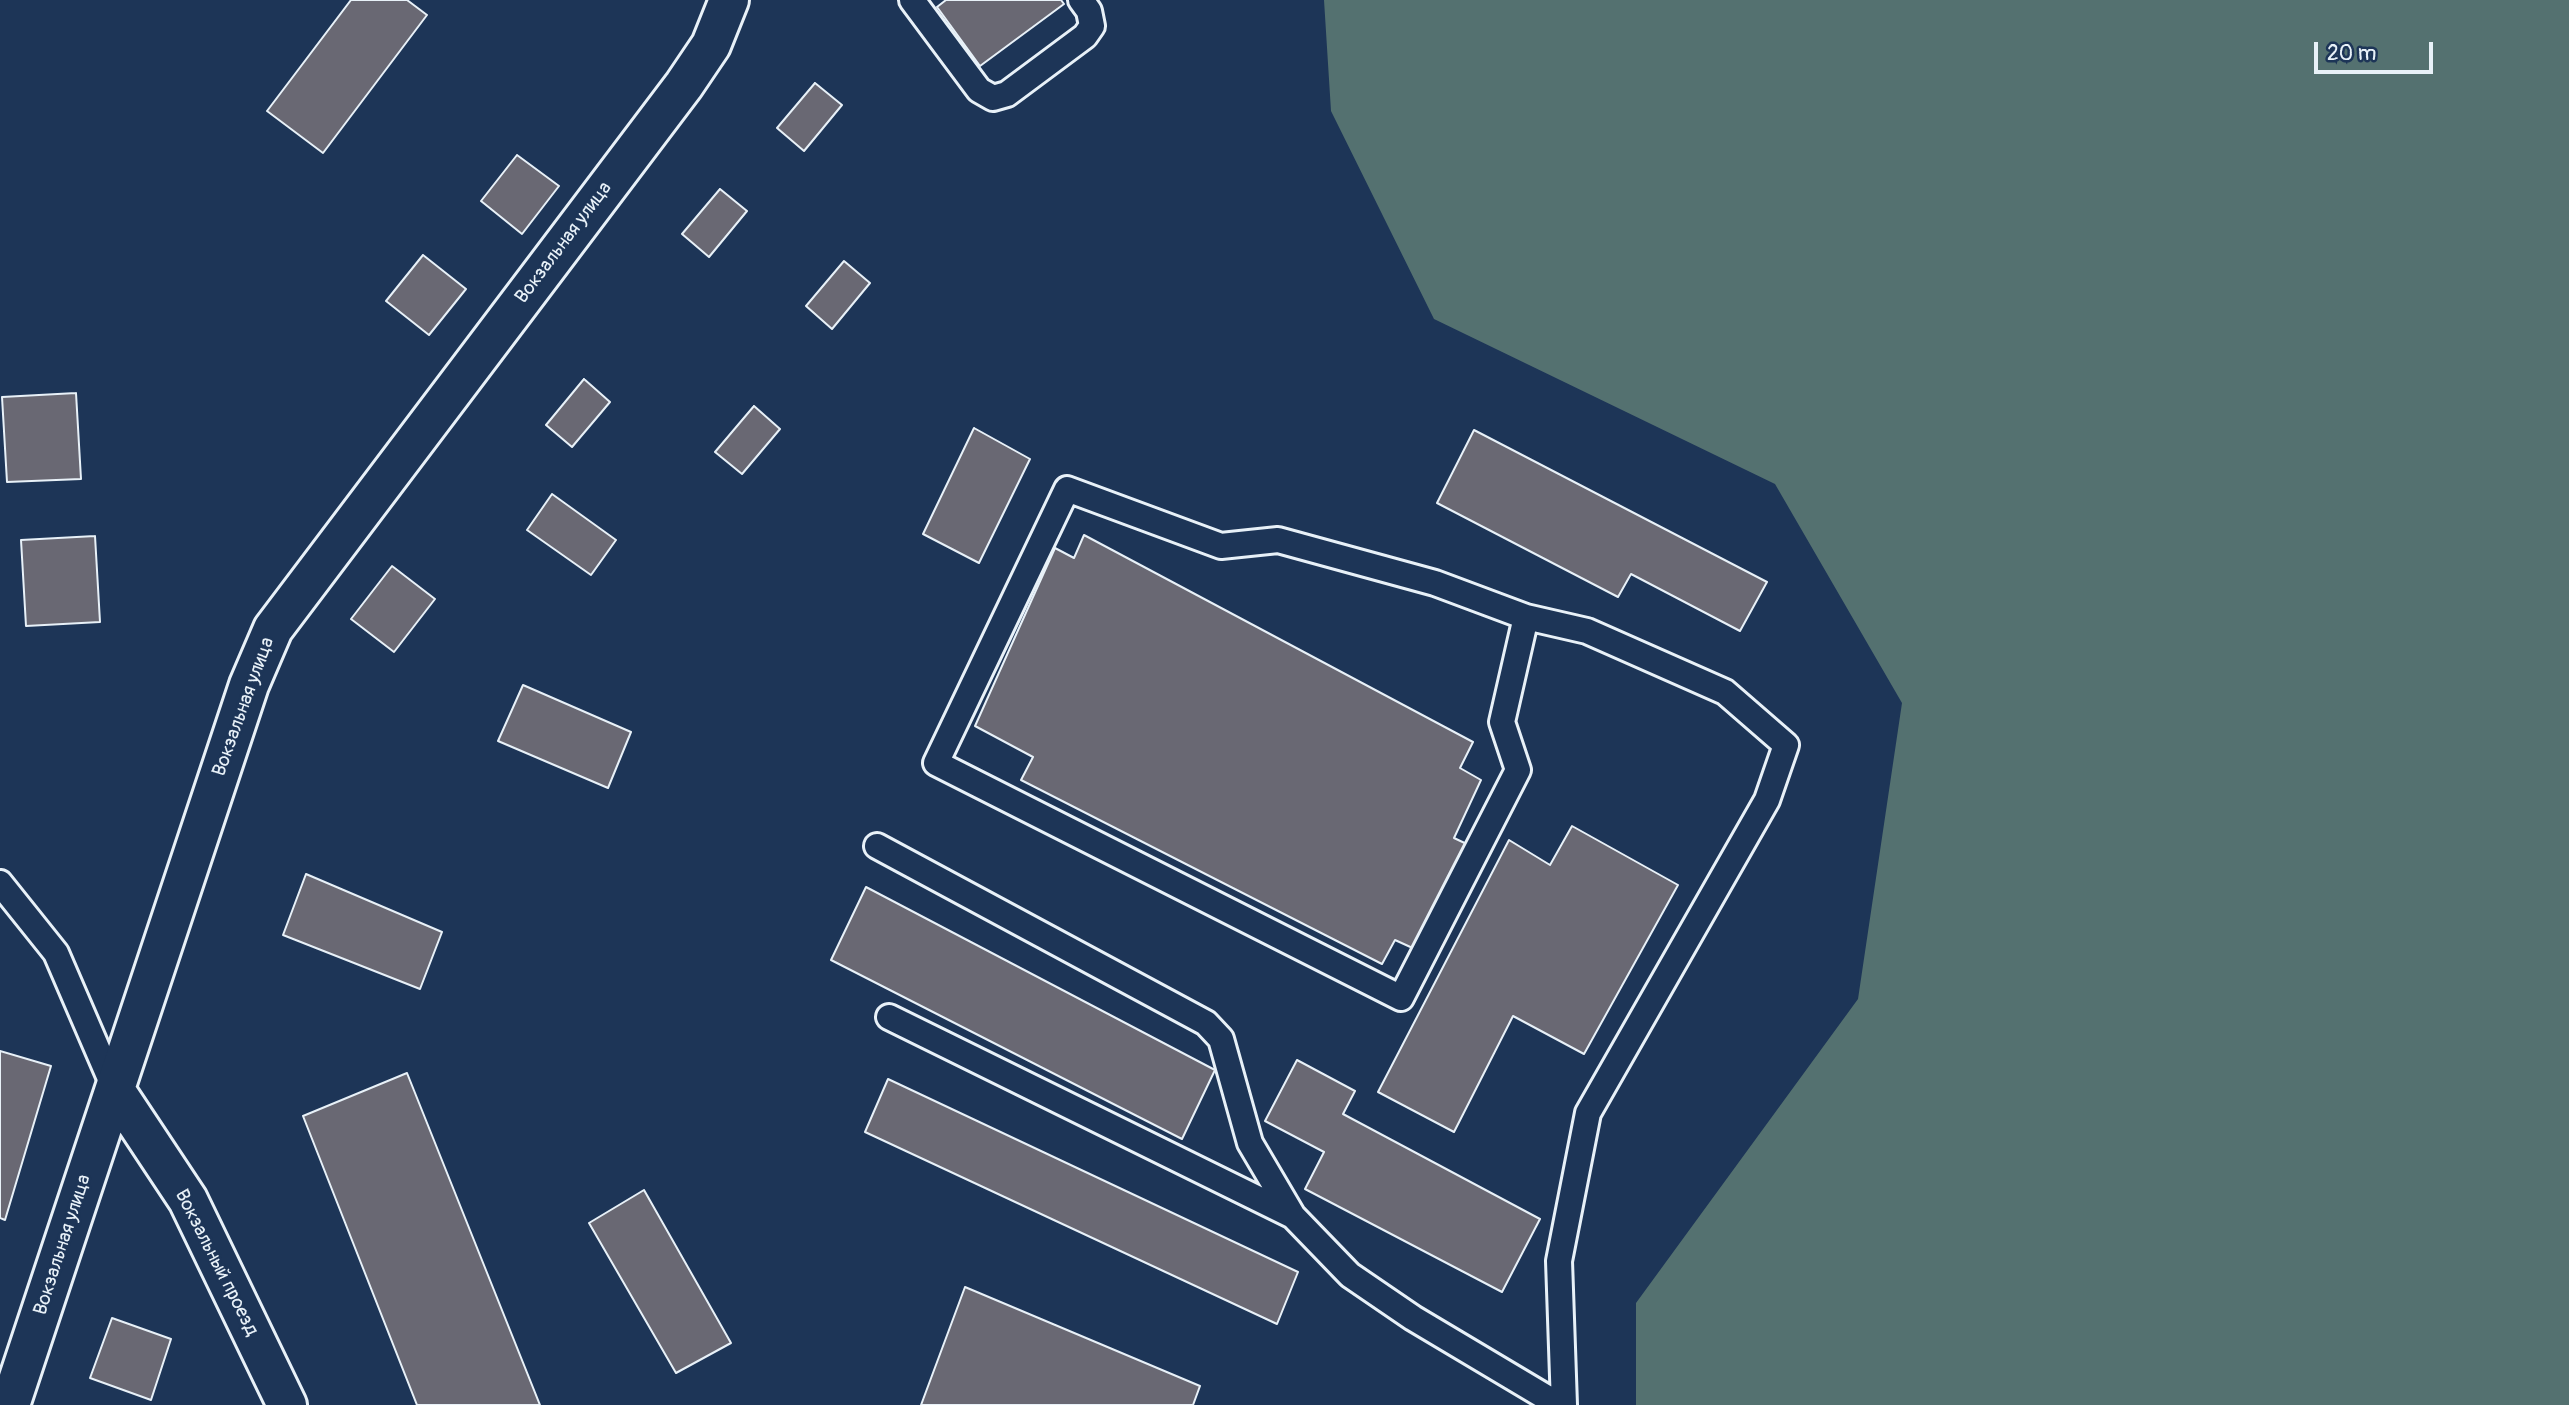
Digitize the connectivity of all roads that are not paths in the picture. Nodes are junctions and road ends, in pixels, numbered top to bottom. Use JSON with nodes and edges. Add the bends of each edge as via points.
{"nodes":[{"id":1,"x":729,"y":0,"type":"edge"},
{"id":2,"x":912,"y":0,"type":"edge"},
{"id":3,"x":1081,"y":0,"type":"edge"},
{"id":4,"x":1526,"y":617,"type":"junction"},
{"id":5,"x":877,"y":846,"type":"dead end"},
{"id":6,"x":0,"y":883,"type":"edge"},
{"id":7,"x":889,"y":1017,"type":"dead end"},
{"id":8,"x":115,"y":1090,"type":"junction"},
{"id":9,"x":1293,"y":1216,"type":"junction"},
{"id":10,"x":10,"y":1405,"type":"edge"},
{"id":11,"x":287,"y":1405,"type":"edge"},
{"id":12,"x":1559,"y":1405,"type":"edge"},
{"id":13,"x":1564,"y":1405,"type":"edge"}],
"edges":[{"from":1,"to":8,"type":"street","name":"Вокзальная улица","via":[[711,45],[684,85],[273,629],[249,685]]},
{"from":2,"to":3,"type":"lane","via":[[979,90],[993,98],[1007,94],[1085,36],[1092,26]]},
{"from":4,"to":4,"type":"lane","via":[[1435,583],[1279,540],[1221,546],[1067,489],[936,763],[1401,998],[1518,770],[1502,722]]},
{"from":4,"to":13,"type":"lane","via":[[1587,631],[1725,692],[1786,745],[1768,800],[1588,1112],[1559,1261]]},
{"from":5,"to":9,"type":"lane","via":[[1206,1023],[1221,1039],[1250,1143]]},
{"from":6,"to":8,"type":"lane","via":[[56,953]]},
{"from":7,"to":9,"type":"lane"},
{"from":8,"to":10,"type":"street","name":"Вокзальная улица"},
{"from":8,"to":11,"type":"street","name":"Вокзальный проезд","via":[[188,1200]]},
{"from":9,"to":12,"type":"lane","via":[[1350,1275]]}]}
